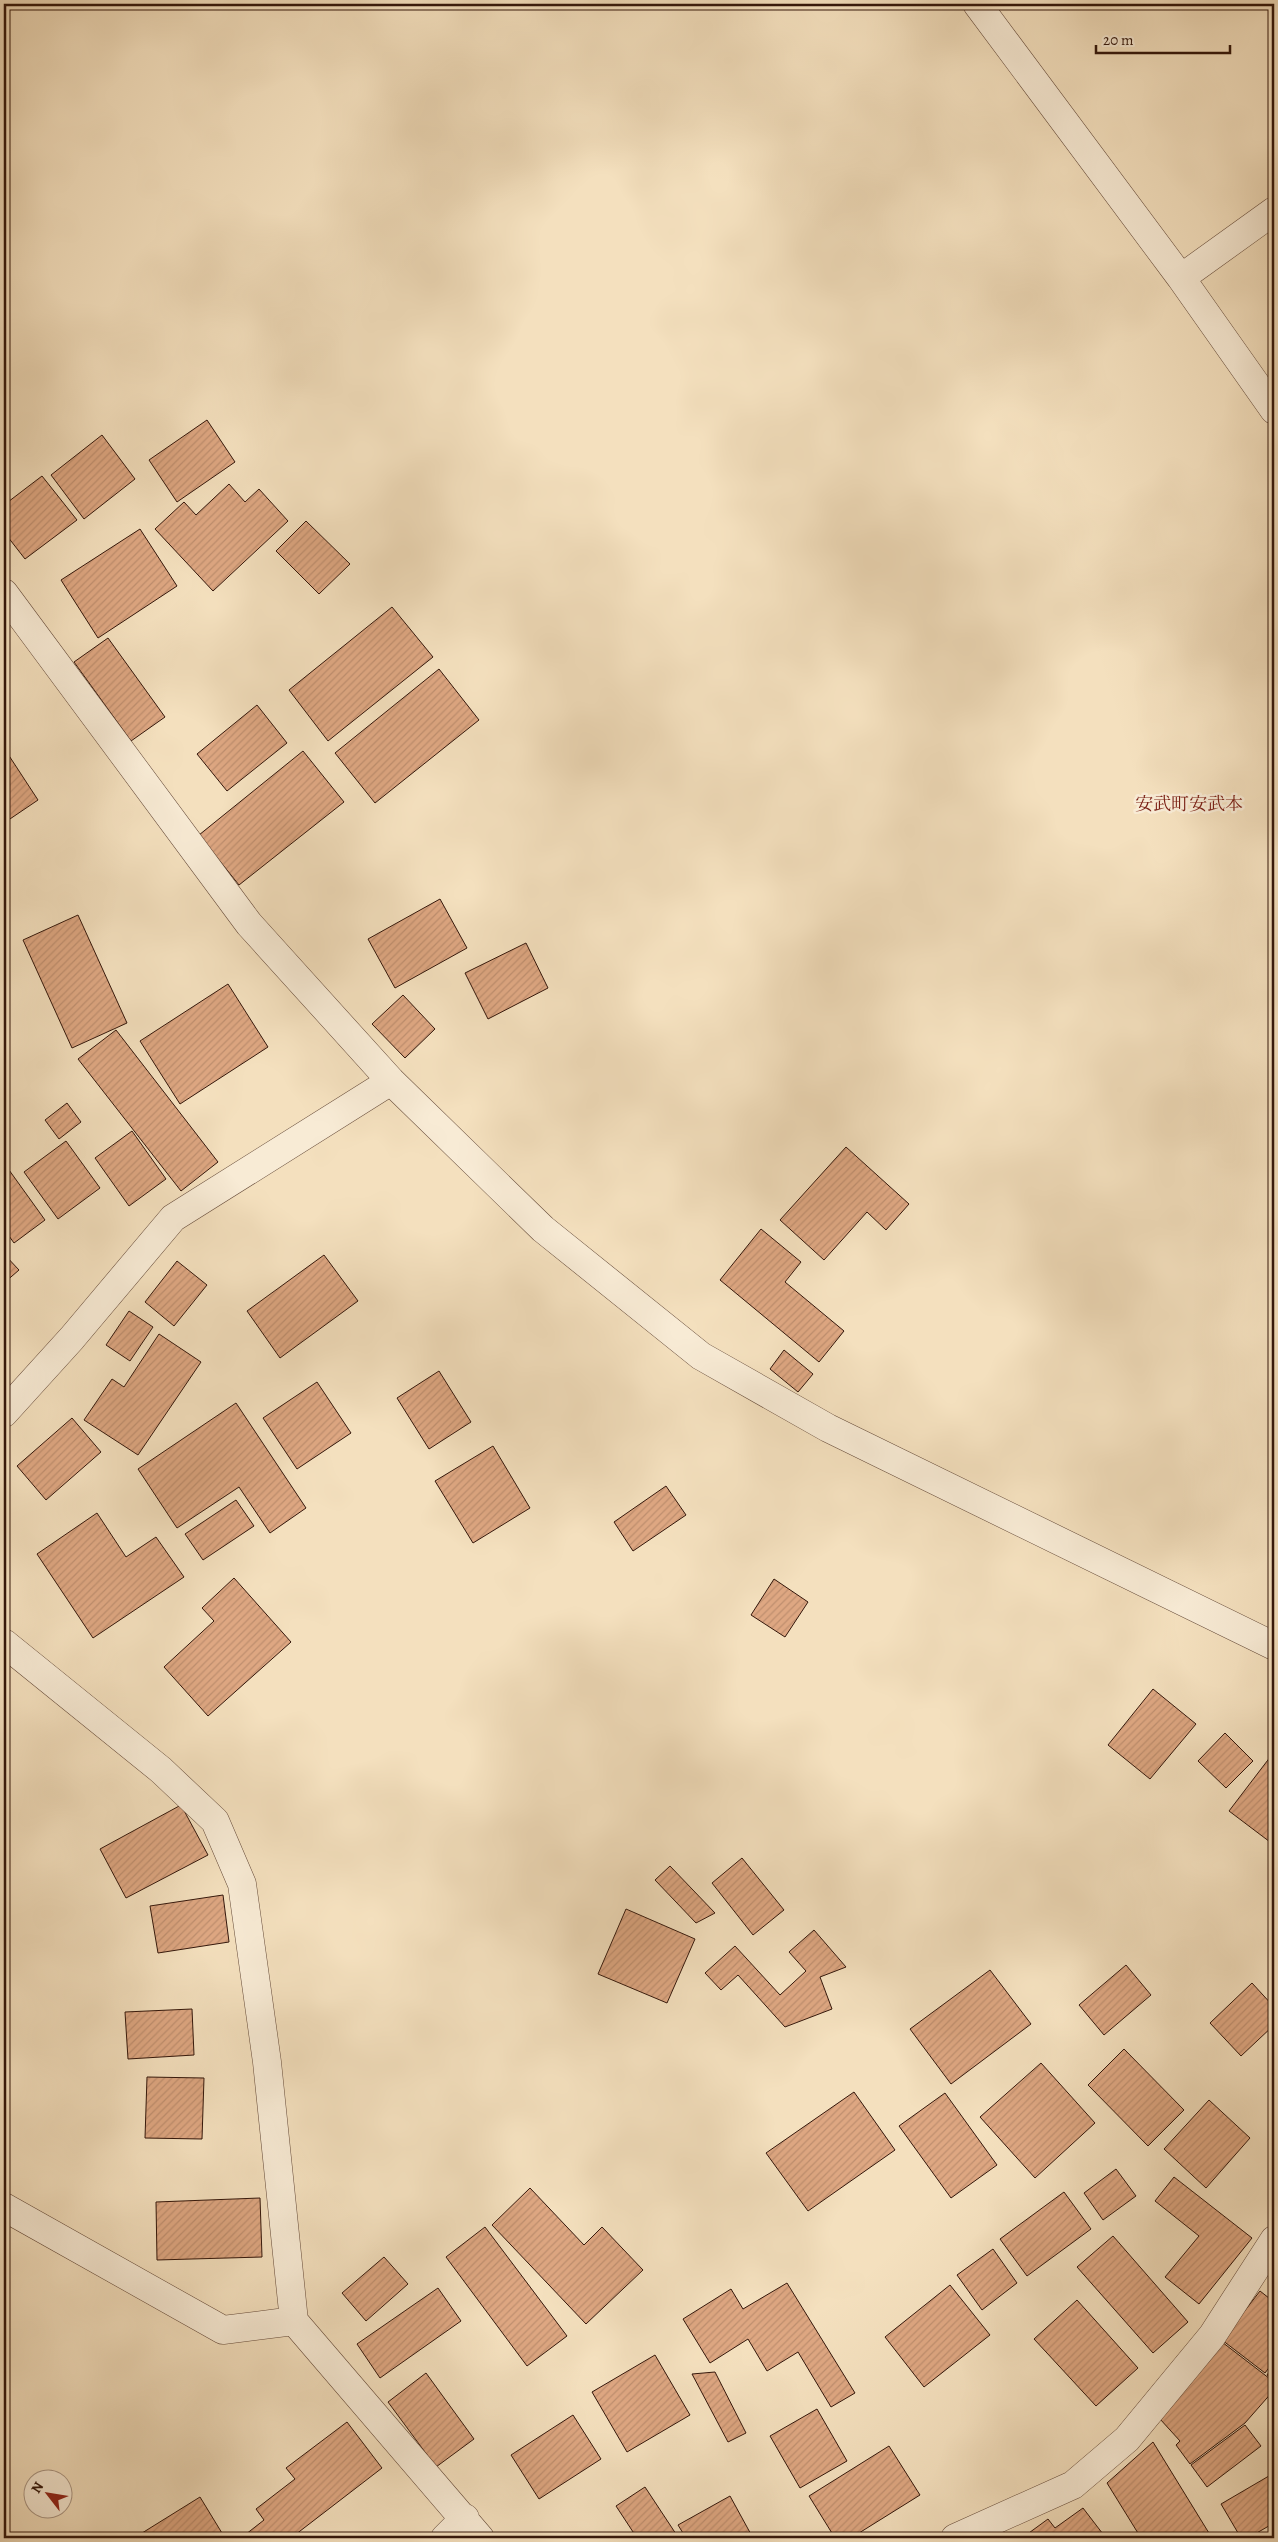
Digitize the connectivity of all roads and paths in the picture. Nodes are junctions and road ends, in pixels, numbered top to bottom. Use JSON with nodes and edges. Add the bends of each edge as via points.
{"nodes":[{"id":1,"x":977,"y":4,"type":"edge"},
{"id":2,"x":1274,"y":211,"type":"edge"},
{"id":3,"x":1181,"y":278,"type":"junction"},
{"id":4,"x":1274,"y":410,"type":"edge"},
{"id":5,"x":4,"y":593,"type":"edge"},
{"id":6,"x":391,"y":1081,"type":"junction"},
{"id":7,"x":4,"y":1413,"type":"edge"},
{"id":8,"x":4,"y":1643,"type":"edge"},
{"id":9,"x":1274,"y":1646,"type":"edge"},
{"id":10,"x":4,"y":2207,"type":"edge"},
{"id":11,"x":1272,"y":2251,"type":"edge"},
{"id":12,"x":294,"y":2321,"type":"junction"},
{"id":13,"x":473,"y":2528,"type":"edge"},
{"id":14,"x":445,"y":2538,"type":"edge"},
{"id":15,"x":955,"y":2538,"type":"edge"}],
"edges":[{"from":1,"to":3,"type":"street"},
{"from":2,"to":3,"type":"street"},
{"from":3,"to":4,"type":"street"},
{"from":5,"to":6,"type":"street","via":[[250,924]]},
{"from":6,"to":7,"type":"street","via":[[173,1218]]},
{"from":6,"to":9,"type":"street","via":[[543,1230],[701,1356],[828,1428]]},
{"from":8,"to":12,"type":"street","via":[[161,1770],[215,1821],[242,1884],[267,2062]]},
{"from":10,"to":12,"type":"street","via":[[223,2330]]},
{"from":11,"to":15,"type":"street","via":[[1212,2336],[1127,2439],[1073,2485]]},
{"from":12,"to":13,"type":"street"},
{"from":13,"to":14,"type":"street"}]}
